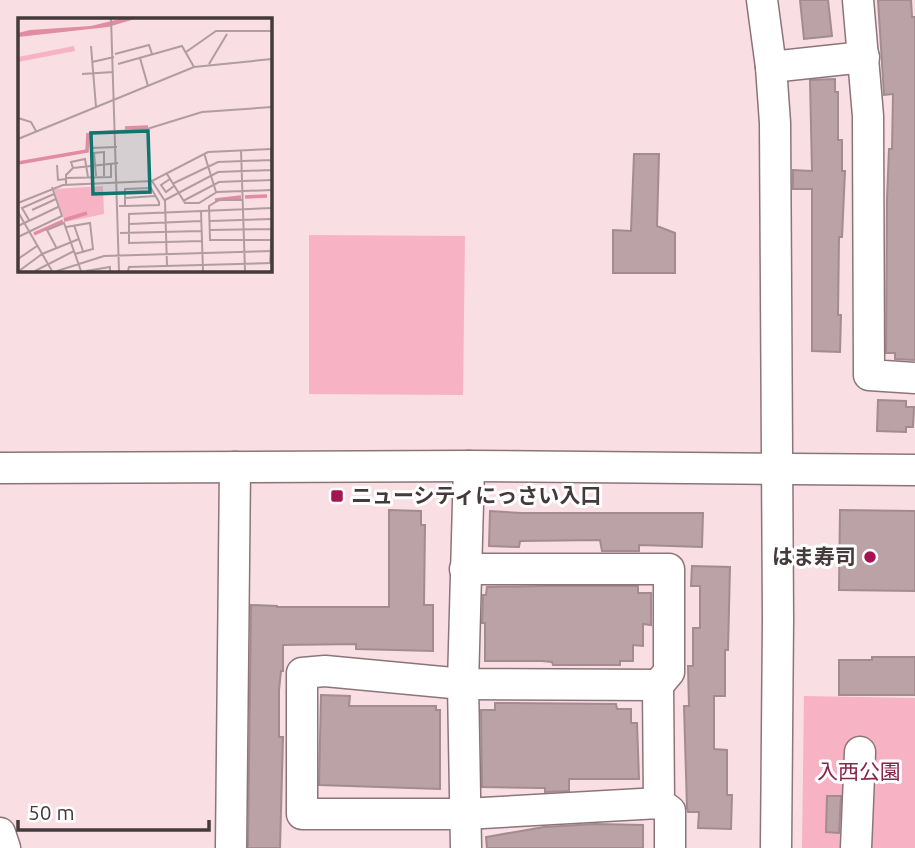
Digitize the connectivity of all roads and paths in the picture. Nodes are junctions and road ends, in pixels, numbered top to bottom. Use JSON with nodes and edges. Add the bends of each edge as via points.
{"nodes":[{"id":1,"x":762,"y":0,"type":"edge"},
{"id":2,"x":858,"y":0,"type":"edge"},
{"id":3,"x":864,"y":57,"type":"junction"},
{"id":4,"x":771,"y":67,"type":"junction"},
{"id":5,"x":915,"y":378,"type":"edge"},
{"id":6,"x":469,"y":466,"type":"junction"},
{"id":7,"x":235,"y":467,"type":"junction"},
{"id":8,"x":0,"y":468,"type":"edge"},
{"id":9,"x":776,"y":468,"type":"junction"},
{"id":10,"x":915,"y":470,"type":"edge"},
{"id":11,"x":465,"y":569,"type":"junction"},
{"id":12,"x":463,"y":684,"type":"junction"},
{"id":13,"x":658,"y":685,"type":"junction"},
{"id":14,"x":860,"y":752,"type":"dead end"},
{"id":15,"x":659,"y":803,"type":"junction"},
{"id":16,"x":465,"y":814,"type":"junction"},
{"id":17,"x":0,"y":833,"type":"edge"},
{"id":18,"x":5,"y":848,"type":"edge"},
{"id":19,"x":231,"y":848,"type":"edge"},
{"id":20,"x":467,"y":848,"type":"edge"},
{"id":21,"x":670,"y":848,"type":"edge"},
{"id":22,"x":776,"y":848,"type":"edge"},
{"id":23,"x":856,"y":848,"type":"edge"}],
"edges":[{"from":1,"to":4,"type":"street"},
{"from":2,"to":3,"type":"street"},
{"from":3,"to":4,"type":"street"},
{"from":3,"to":5,"type":"street","via":[[869,375]]},
{"from":4,"to":9,"type":"street"},
{"from":6,"to":7,"type":"street"},
{"from":6,"to":9,"type":"street"},
{"from":6,"to":11,"type":"street"},
{"from":7,"to":8,"type":"street"},
{"from":7,"to":19,"type":"street"},
{"from":9,"to":10,"type":"street"},
{"from":9,"to":22,"type":"street"},
{"from":11,"to":12,"type":"street"},
{"from":11,"to":13,"type":"street","via":[[669,569],[669,672]]},
{"from":12,"to":13,"type":"street"},
{"from":12,"to":16,"type":"street"},
{"from":12,"to":16,"type":"street","via":[[325,671],[302,673],[302,814]]},
{"from":13,"to":15,"type":"street"},
{"from":14,"to":23,"type":"street"},
{"from":15,"to":16,"type":"street"},
{"from":15,"to":21,"type":"street","via":[[670,811]]},
{"from":16,"to":20,"type":"street"},
{"from":17,"to":18,"type":"street"}]}
